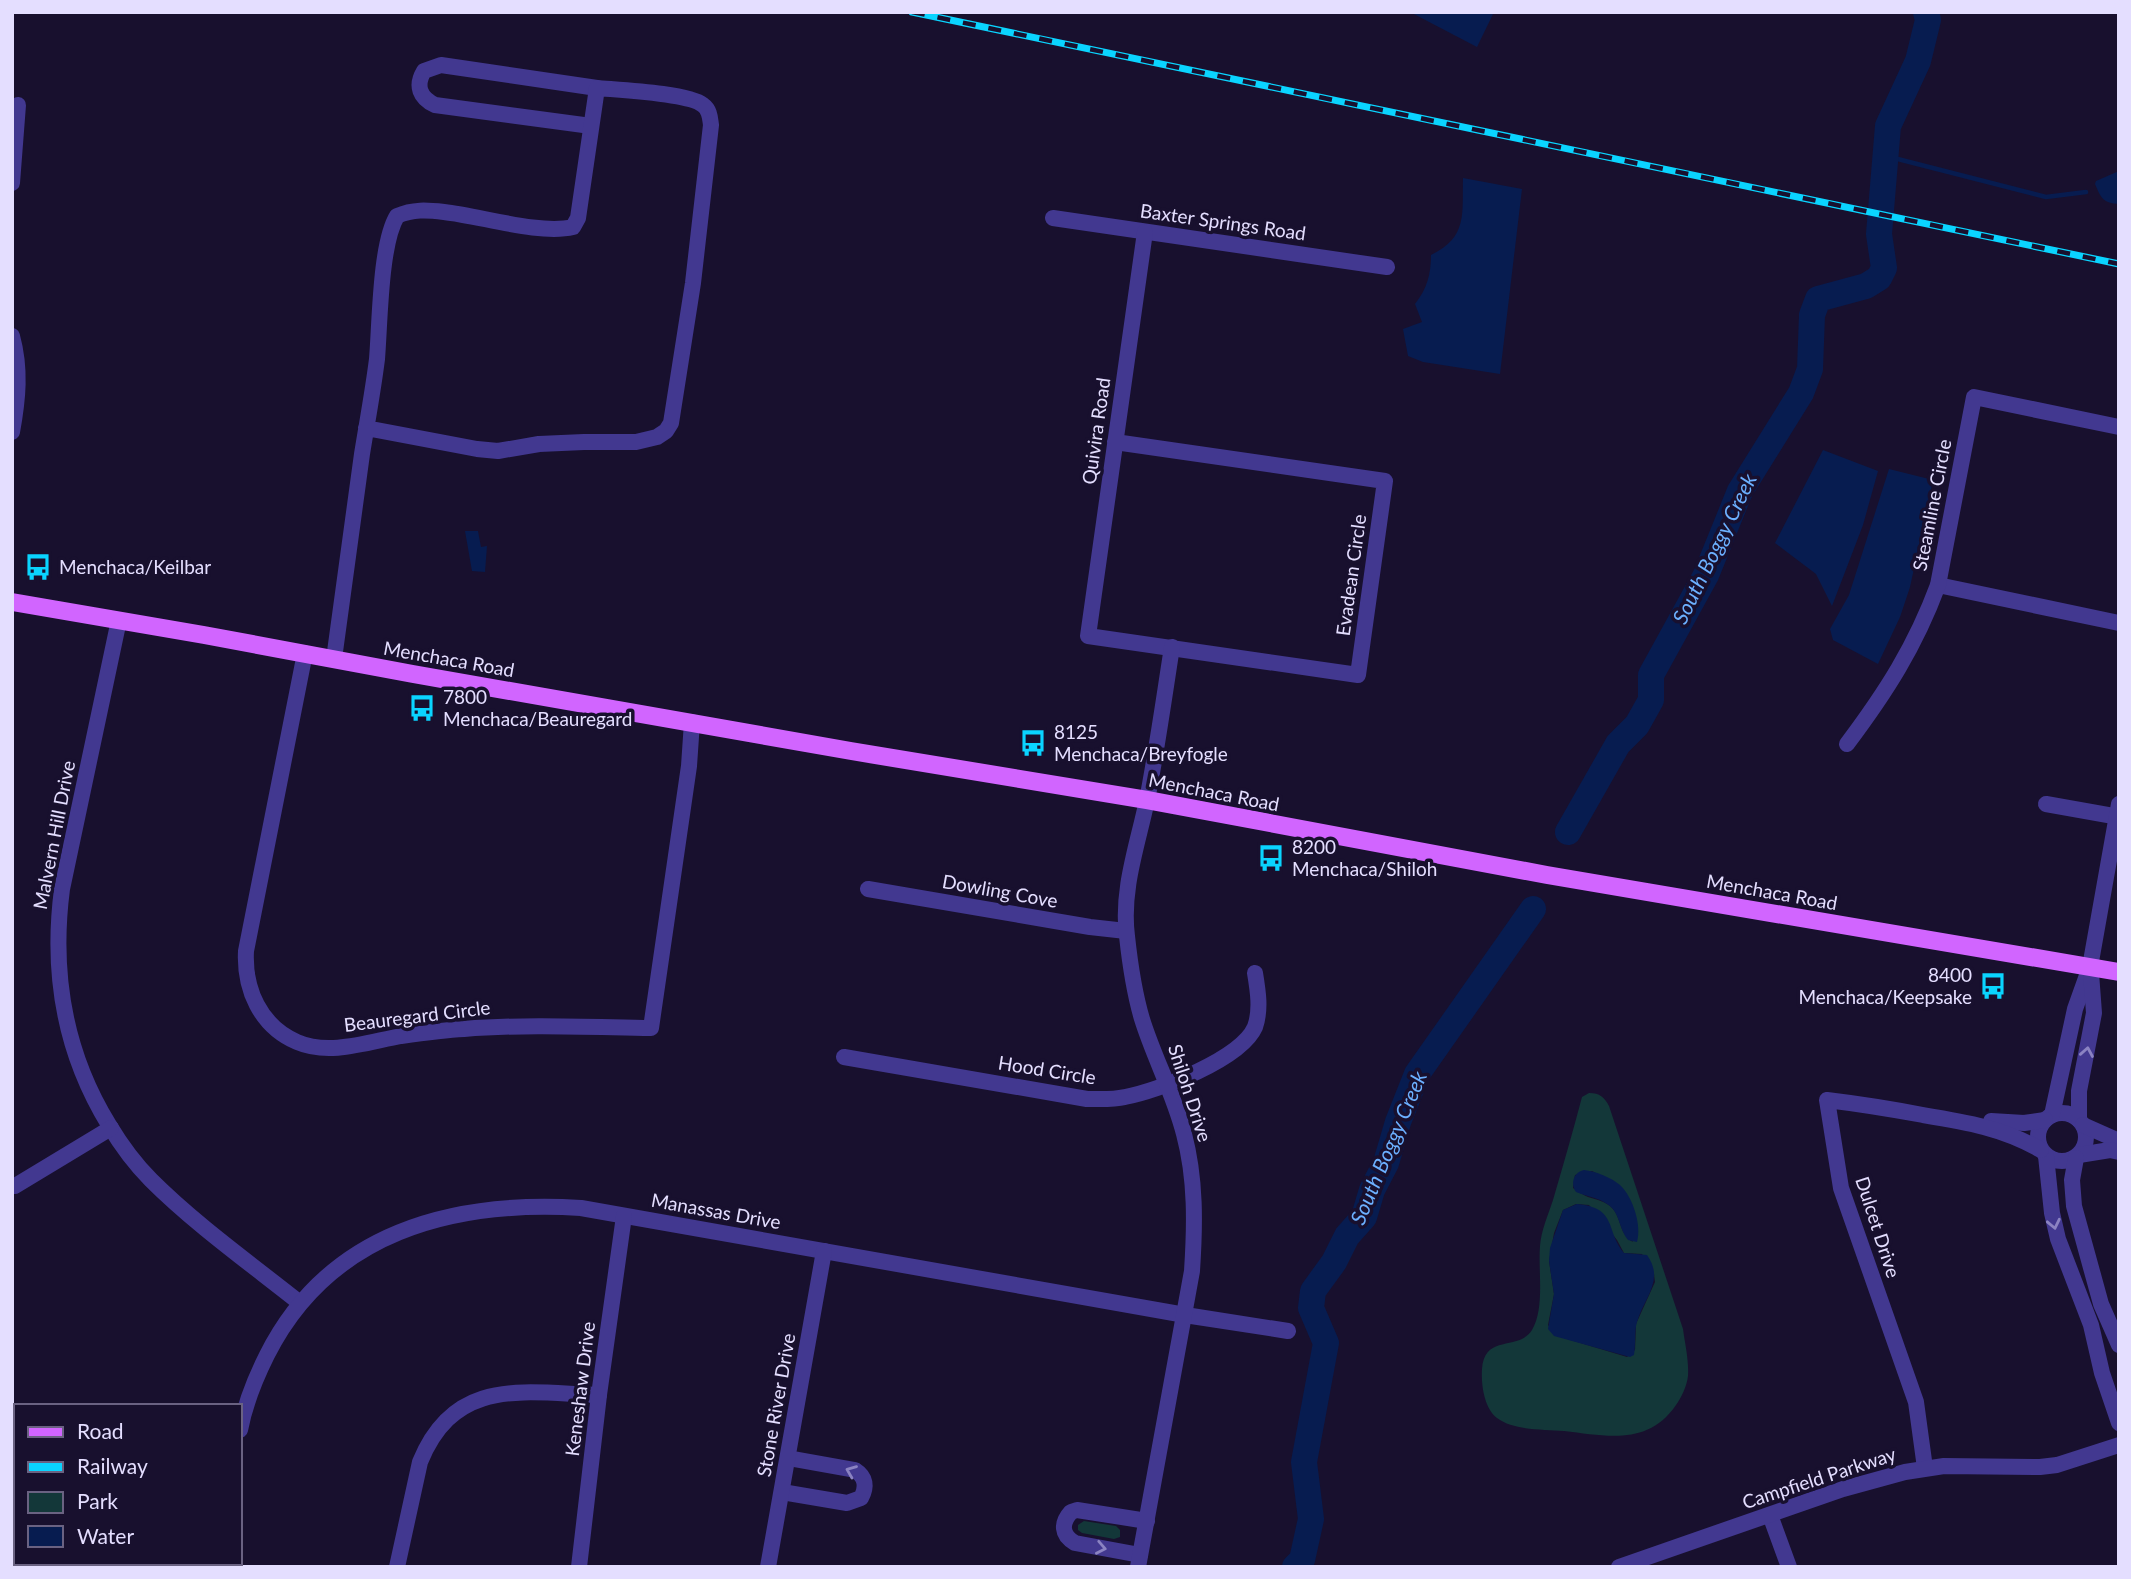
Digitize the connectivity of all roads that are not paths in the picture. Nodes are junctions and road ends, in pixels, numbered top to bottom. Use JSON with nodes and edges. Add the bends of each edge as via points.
{"nodes":[{"id":1,"x":597,"y":88,"type":"junction"},
{"id":2,"x":18,"y":105,"type":"dead end"},
{"id":3,"x":591,"y":126,"type":"junction"},
{"id":4,"x":12,"y":183,"type":"edge"},
{"id":5,"x":1053,"y":218,"type":"dead end"},
{"id":6,"x":1145,"y":232,"type":"junction"},
{"id":7,"x":1387,"y":267,"type":"dead end"},
{"id":8,"x":12,"y":336,"type":"edge"},
{"id":9,"x":2119,"y":427,"type":"edge"},
{"id":10,"x":366,"y":428,"type":"junction"},
{"id":11,"x":12,"y":432,"type":"edge"},
{"id":12,"x":1115,"y":442,"type":"junction"},
{"id":13,"x":1938,"y":585,"type":"junction"},
{"id":14,"x":12,"y":602,"type":"edge"},
{"id":15,"x":119,"y":620,"type":"junction"},
{"id":16,"x":2119,"y":624,"type":"edge"},
{"id":17,"x":1088,"y":636,"type":"joint"},
{"id":18,"x":1172,"y":647,"type":"junction"},
{"id":19,"x":305,"y":653,"type":"junction"},
{"id":20,"x":334,"y":659,"type":"junction"},
{"id":21,"x":692,"y":722,"type":"junction"},
{"id":22,"x":1847,"y":744,"type":"dead end"},
{"id":23,"x":1147,"y":800,"type":"junction"},
{"id":24,"x":2046,"y":804,"type":"dead end"},
{"id":25,"x":2118,"y":812,"type":"edge"},
{"id":26,"x":868,"y":890,"type":"dead end"},
{"id":27,"x":1126,"y":931,"type":"junction"},
{"id":28,"x":2090,"y":967,"type":"junction"},
{"id":29,"x":2119,"y":972,"type":"edge"},
{"id":30,"x":1255,"y":974,"type":"dead end"},
{"id":31,"x":844,"y":1057,"type":"dead end"},
{"id":32,"x":1167,"y":1083,"type":"junction"},
{"id":33,"x":2048,"y":1118,"type":"junction"},
{"id":34,"x":2081,"y":1122,"type":"junction"},
{"id":35,"x":1975,"y":1124,"type":"junction"},
{"id":36,"x":111,"y":1128,"type":"junction"},
{"id":37,"x":2119,"y":1141,"type":"edge"},
{"id":38,"x":2119,"y":1152,"type":"edge"},
{"id":39,"x":2044,"y":1153,"type":"junction"},
{"id":40,"x":2078,"y":1156,"type":"junction"},
{"id":41,"x":15,"y":1186,"type":"dead end"},
{"id":42,"x":624,"y":1216,"type":"junction"},
{"id":43,"x":824,"y":1251,"type":"junction"},
{"id":44,"x":300,"y":1303,"type":"junction"},
{"id":45,"x":1185,"y":1315,"type":"junction"},
{"id":46,"x":1288,"y":1331,"type":"dead end"},
{"id":47,"x":2119,"y":1345,"type":"edge"},
{"id":48,"x":599,"y":1395,"type":"junction"},
{"id":49,"x":242,"y":1423,"type":"edge"},
{"id":50,"x":2119,"y":1423,"type":"edge"},
{"id":51,"x":2119,"y":1446,"type":"edge"},
{"id":52,"x":788,"y":1458,"type":"junction"},
{"id":53,"x":1925,"y":1468,"type":"junction"},
{"id":54,"x":782,"y":1492,"type":"junction"},
{"id":55,"x":1770,"y":1516,"type":"junction"},
{"id":56,"x":1147,"y":1521,"type":"junction"},
{"id":57,"x":1139,"y":1561,"type":"edge"},
{"id":58,"x":397,"y":1567,"type":"edge"},
{"id":59,"x":579,"y":1567,"type":"edge"},
{"id":60,"x":768,"y":1567,"type":"edge"},
{"id":61,"x":1619,"y":1567,"type":"edge"},
{"id":62,"x":1789,"y":1567,"type":"edge"}],
"edges":[{"from":1,"to":3,"type":"street"},
{"from":1,"to":3,"type":"street","via":[[441,65],[420,77],[422,97],[435,105]]},
{"from":1,"to":10,"type":"street","via":[[675,96],[702,104],[709,113],[693,283],[666,431],[636,442],[539,444],[498,451]]},
{"from":2,"to":4,"type":"street"},
{"from":3,"to":10,"type":"street","via":[[573,227],[540,228],[418,209],[397,216],[385,261]]},
{"from":5,"to":6,"type":"street","name":"Baxter Springs Road"},
{"from":6,"to":7,"type":"street","name":"Baxter Springs Road"},
{"from":6,"to":12,"type":"street","name":"Quivira Road"},
{"from":8,"to":11,"type":"street","via":[[19,380]]},
{"from":9,"to":13,"type":"street","name":"Steamline Circle","via":[[1974,397]]},
{"from":10,"to":20,"type":"street"},
{"from":12,"to":17,"type":"street","name":"Quivira Road"},
{"from":12,"to":18,"type":"street","name":"Evadean Circle","via":[[1385,481],[1358,675]]},
{"from":13,"to":16,"type":"street"},
{"from":13,"to":22,"type":"street","name":"Steamline Circle","via":[[1902,664]]},
{"from":14,"to":15,"type":"main road","name":"Menchaca Road"},
{"from":15,"to":19,"type":"main road","name":"Menchaca Road"},
{"from":15,"to":36,"type":"street","name":"Malvern Hill Drive","via":[[62,889],[57,946],[69,1034],[91,1095]]},
{"from":17,"to":18,"type":"street","name":"Evadean Circle"},
{"from":18,"to":23,"type":"street","name":"Shiloh Drive"},
{"from":19,"to":20,"type":"main road","name":"Menchaca Road"},
{"from":19,"to":21,"type":"street","name":"Beauregard Circle","via":[[245,967],[253,998],[269,1023],[298,1043],[316,1047],[466,1028],[650,1028]]},
{"from":20,"to":21,"type":"main road","name":"Menchaca Road"},
{"from":21,"to":23,"type":"main road","name":"Menchaca Road"},
{"from":23,"to":27,"type":"street","name":"Shiloh Drive","via":[[1127,892]]},
{"from":23,"to":28,"type":"main road","name":"Menchaca Road","via":[[1547,876]]},
{"from":24,"to":25,"type":"street"},
{"from":25,"to":28,"type":"street"},
{"from":26,"to":27,"type":"street","name":"Dowling Cove"},
{"from":27,"to":32,"type":"street","name":"Shiloh Drive","via":[[1142,1020]]},
{"from":28,"to":29,"type":"main road","name":"Menchaca Road"},
{"from":28,"to":33,"type":"street"},
{"from":34,"to":28,"type":"street","one_way":true,"via":[[2080,1091],[2094,1013]]},
{"from":30,"to":32,"type":"street","name":"Hood Circle","via":[[1258,1013],[1246,1041],[1222,1060]]},
{"from":31,"to":32,"type":"street","name":"Hood Circle","via":[[1087,1099],[1124,1098]]},
{"from":32,"to":45,"type":"street","name":"Shiloh Drive","via":[[1185,1135],[1194,1203]]},
{"from":33,"to":34,"type":"street","via":[[2068,1114]]},
{"from":33,"to":35,"type":"street","name":"Dulcet Drive"},
{"from":33,"to":39,"type":"street","via":[[2038,1134]]},
{"from":34,"to":37,"type":"street"},
{"from":34,"to":40,"type":"street","via":[[2087,1137]]},
{"from":35,"to":39,"type":"street","name":"Dulcet Drive","via":[[2015,1135]]},
{"from":35,"to":53,"type":"street","name":"Dulcet Drive","via":[[1827,1100],[1841,1188],[1916,1402]]},
{"from":36,"to":41,"type":"street"},
{"from":36,"to":44,"type":"street","name":"Malvern Hill Drive","via":[[171,1200]]},
{"from":38,"to":40,"type":"street"},
{"from":39,"to":40,"type":"street","via":[[2061,1162]]},
{"from":39,"to":50,"type":"street","one_way":true,"via":[[2057,1238],[2091,1325]]},
{"from":40,"to":47,"type":"street","via":[[2072,1180],[2074,1206],[2101,1304]]},
{"from":42,"to":43,"type":"street","name":"Manassas Drive"},
{"from":42,"to":44,"type":"street","name":"Manassas Drive","via":[[581,1208],[533,1207],[444,1217],[384,1239],[356,1255]]},
{"from":42,"to":48,"type":"street","name":"Keneshaw Drive"},
{"from":43,"to":45,"type":"street","name":"Manassas Drive"},
{"from":43,"to":52,"type":"street","name":"Stone River Drive"},
{"from":44,"to":49,"type":"street","name":"Manassas Drive","via":[[262,1365]]},
{"from":45,"to":46,"type":"street","name":"Manassas Drive"},
{"from":45,"to":56,"type":"street","name":"Shiloh Drive"},
{"from":48,"to":58,"type":"street","via":[[499,1393],[453,1413],[426,1445]]},
{"from":48,"to":59,"type":"street","name":"Keneshaw Drive"},
{"from":51,"to":53,"type":"street","name":"Campfield Parkway","via":[[2057,1465]]},
{"from":52,"to":54,"type":"street","name":"Stone River Drive"},
{"from":54,"to":52,"type":"street","one_way":true,"via":[[847,1503],[864,1492],[863,1477],[855,1470]]},
{"from":53,"to":55,"type":"street","name":"Campfield Parkway","via":[[1852,1486]]},
{"from":54,"to":60,"type":"street","name":"Stone River Drive"},
{"from":55,"to":61,"type":"street","name":"Campfield Parkway"},
{"from":55,"to":62,"type":"street"},
{"from":56,"to":57,"type":"street","name":"Shiloh Drive"},
{"from":56,"to":57,"type":"street","one_way":true,"via":[[1077,1510],[1063,1525],[1075,1543]]}]}
